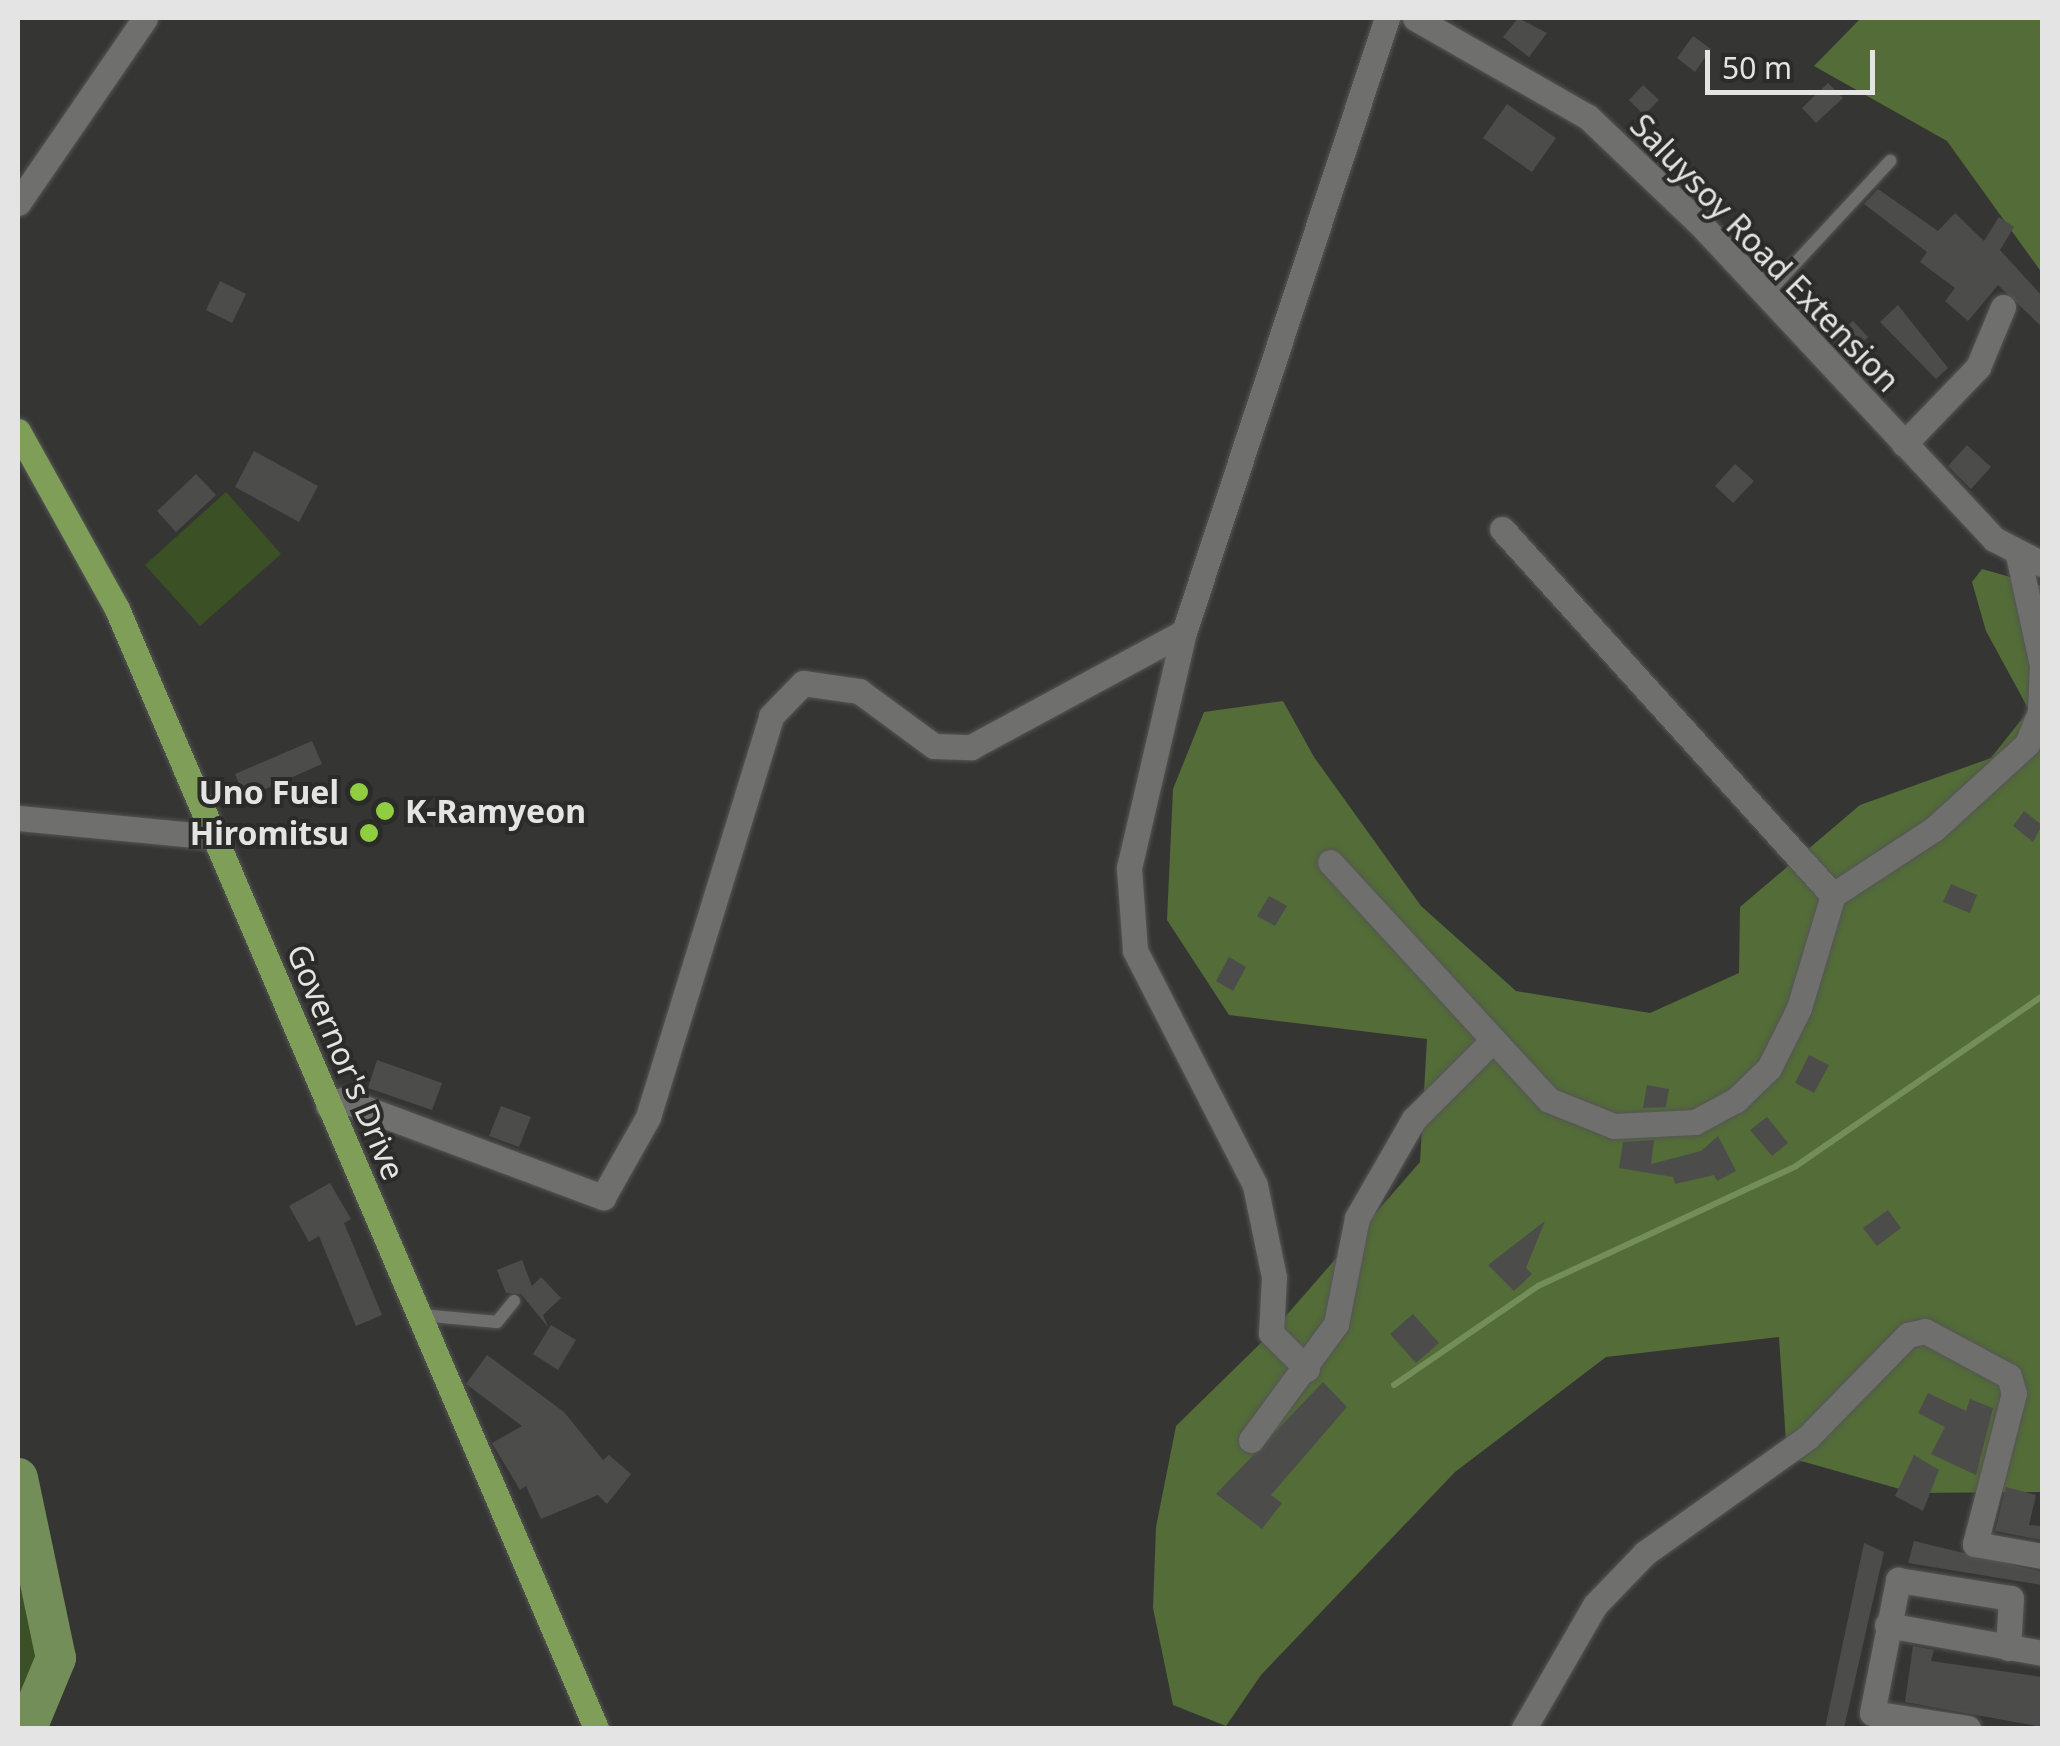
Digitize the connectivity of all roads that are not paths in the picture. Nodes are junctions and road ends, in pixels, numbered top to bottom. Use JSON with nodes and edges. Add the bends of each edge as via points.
{"nodes":[{"id":1,"x":1387,"y":18,"type":"edge"},
{"id":2,"x":1415,"y":18,"type":"edge"},
{"id":3,"x":139,"y":21,"type":"edge"},
{"id":4,"x":1890,"y":160,"type":"dead end"},
{"id":5,"x":18,"y":203,"type":"edge"},
{"id":6,"x":1766,"y":294,"type":"junction"},
{"id":7,"x":2003,"y":307,"type":"dead end"},
{"id":8,"x":18,"y":431,"type":"edge"},
{"id":9,"x":1904,"y":444,"type":"junction"},
{"id":10,"x":1502,"y":529,"type":"dead end"},
{"id":11,"x":2030,"y":559,"type":"edge"},
{"id":12,"x":1184,"y":632,"type":"junction"},
{"id":13,"x":18,"y":818,"type":"edge"},
{"id":14,"x":214,"y":836,"type":"junction"},
{"id":15,"x":1330,"y":862,"type":"dead end"},
{"id":16,"x":1833,"y":895,"type":"junction"},
{"id":17,"x":1493,"y":1040,"type":"junction"},
{"id":18,"x":328,"y":1106,"type":"junction"},
{"id":19,"x":514,"y":1301,"type":"dead end"},
{"id":20,"x":421,"y":1314,"type":"junction"},
{"id":21,"x":1307,"y":1368,"type":"junction"},
{"id":22,"x":1251,"y":1440,"type":"dead end"},
{"id":23,"x":2042,"y":1556,"type":"edge"},
{"id":24,"x":1887,"y":1625,"type":"junction"},
{"id":25,"x":2008,"y":1648,"type":"junction"},
{"id":26,"x":2042,"y":1652,"type":"edge"},
{"id":27,"x":596,"y":1728,"type":"edge"},
{"id":28,"x":1524,"y":1728,"type":"edge"},
{"id":29,"x":1968,"y":1728,"type":"edge"}],
"edges":[{"from":1,"to":12,"type":"street"},
{"from":2,"to":6,"type":"street","name":"Saluysoy Road Extension","via":[[1588,118]]},
{"from":3,"to":5,"type":"street"},
{"from":4,"to":6,"type":"lane"},
{"from":6,"to":9,"type":"street","name":"Saluysoy Road Extension"},
{"from":7,"to":9,"type":"street","via":[[1978,367]]},
{"from":8,"to":14,"type":"main road","name":"Governor's Drive","via":[[98,568]]},
{"from":9,"to":11,"type":"street","name":"Saluysoy Road Extension"},
{"from":10,"to":16,"type":"street"},
{"from":11,"to":16,"type":"street","via":[[2042,666],[2040,711],[2026,744],[1934,829]]},
{"from":12,"to":18,"type":"street","via":[[972,747],[934,746],[859,691],[803,682],[771,716],[648,1117],[603,1197],[343,1100]]},
{"from":12,"to":21,"type":"street","via":[[1129,868],[1135,950],[1255,1185],[1274,1277],[1270,1333]]},
{"from":13,"to":14,"type":"street"},
{"from":14,"to":18,"type":"main road","name":"Governor's Drive"},
{"from":15,"to":17,"type":"street"},
{"from":16,"to":17,"type":"street","via":[[1799,1008],[1769,1068],[1736,1100],[1695,1122],[1658,1130],[1578,1117],[1548,1100]]},
{"from":17,"to":21,"type":"street","via":[[1414,1119],[1357,1218],[1336,1324]]},
{"from":18,"to":20,"type":"main road","name":"Governor's Drive"},
{"from":19,"to":20,"type":"lane","via":[[497,1322]]},
{"from":20,"to":27,"type":"main road","name":"Governor's Drive"},
{"from":21,"to":22,"type":"street"},
{"from":23,"to":28,"type":"street","via":[[1975,1544],[2014,1393],[2009,1376],[1925,1331],[1908,1335],[1808,1437],[1645,1553],[1595,1605]]},
{"from":24,"to":25,"type":"street"},
{"from":24,"to":25,"type":"street","via":[[1898,1580],[2010,1598]]},
{"from":24,"to":29,"type":"street","via":[[1872,1713]]},
{"from":25,"to":26,"type":"street"}]}
